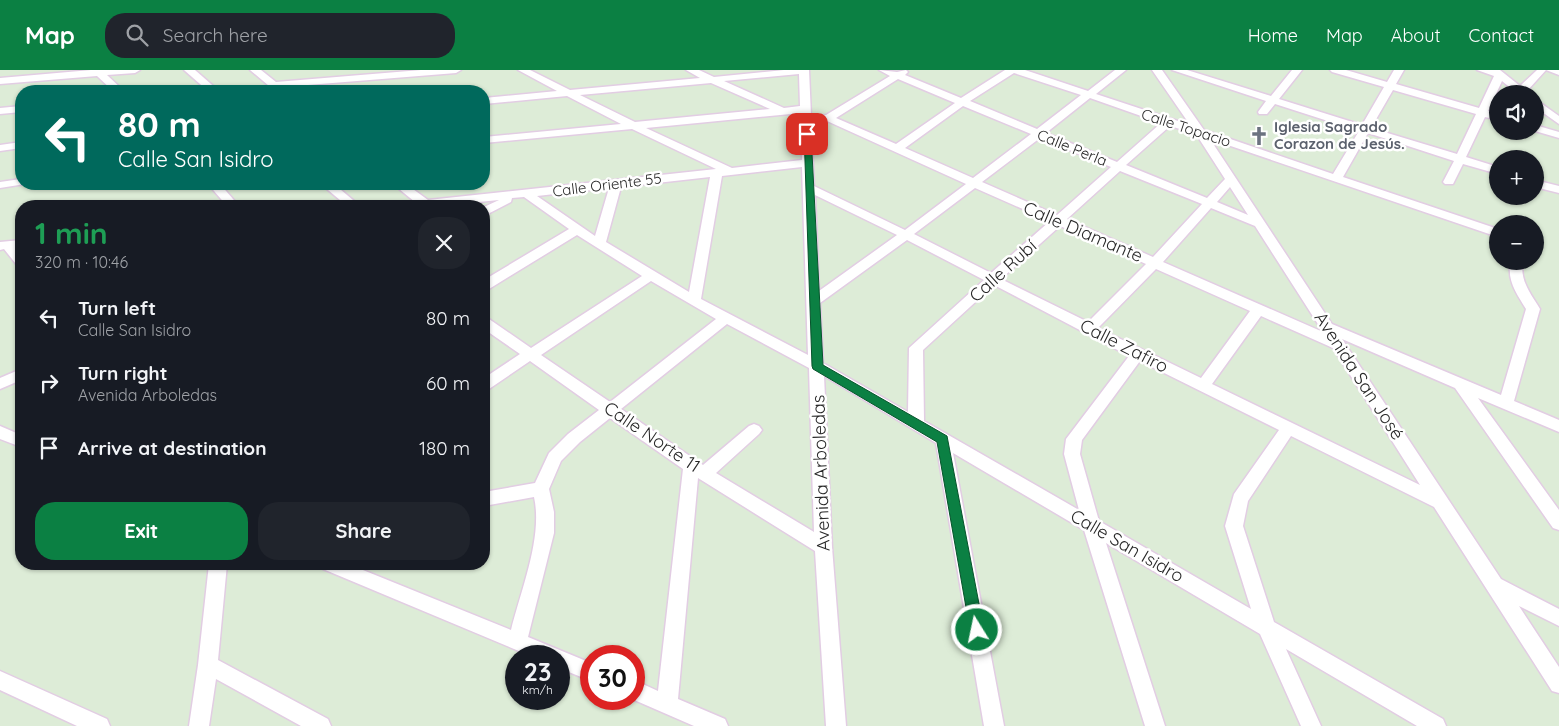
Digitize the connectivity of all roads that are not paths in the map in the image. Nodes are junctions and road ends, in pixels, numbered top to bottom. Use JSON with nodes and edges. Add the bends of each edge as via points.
{"nodes":[{"id":1,"x":135,"y":70,"type":"edge"},
{"id":2,"x":189,"y":70,"type":"edge"},
{"id":3,"x":254,"y":70,"type":"edge"},
{"id":4,"x":456,"y":70,"type":"edge"},
{"id":5,"x":523,"y":70,"type":"edge"},
{"id":6,"x":691,"y":70,"type":"edge"},
{"id":7,"x":804,"y":70,"type":"edge"},
{"id":8,"x":884,"y":70,"type":"edge"},
{"id":9,"x":1012,"y":70,"type":"edge"},
{"id":10,"x":1016,"y":70,"type":"edge"},
{"id":11,"x":1121,"y":70,"type":"edge"},
{"id":12,"x":1157,"y":70,"type":"edge"},
{"id":13,"x":1177,"y":70,"type":"edge"},
{"id":14,"x":1297,"y":70,"type":"edge"},
{"id":15,"x":1335,"y":70,"type":"edge"},
{"id":16,"x":1399,"y":70,"type":"edge"},
{"id":17,"x":1482,"y":70,"type":"edge"},
{"id":18,"x":1542,"y":70,"type":"edge"},
{"id":19,"x":98,"y":71,"type":"edge"},
{"id":20,"x":1193,"y":72,"type":"edge"},
{"id":21,"x":1497,"y":72,"type":"edge"},
{"id":22,"x":903,"y":73,"type":"edge"},
{"id":23,"x":710,"y":79,"type":"junction"},
{"id":24,"x":0,"y":82,"type":"edge"},
{"id":25,"x":113,"y":85,"type":"edge"},
{"id":26,"x":207,"y":85,"type":"edge"},
{"id":27,"x":274,"y":85,"type":"edge"},
{"id":28,"x":308,"y":85,"type":"edge"},
{"id":29,"x":1513,"y":85,"type":"edge"},
{"id":30,"x":1528,"y":85,"type":"edge"},
{"id":31,"x":1390,"y":86,"type":"junction"},
{"id":32,"x":568,"y":94,"type":"junction"},
{"id":33,"x":1088,"y":95,"type":"junction"},
{"id":34,"x":490,"y":100,"type":"edge"},
{"id":35,"x":1271,"y":100,"type":"junction"},
{"id":36,"x":962,"y":102,"type":"junction"},
{"id":37,"x":1544,"y":109,"type":"edge"},
{"id":38,"x":15,"y":110,"type":"edge"},
{"id":39,"x":0,"y":111,"type":"edge"},
{"id":40,"x":783,"y":112,"type":"junction"},
{"id":41,"x":1263,"y":112,"type":"dead end"},
{"id":42,"x":1483,"y":113,"type":"junction"},
{"id":43,"x":806,"y":114,"type":"junction"},
{"id":44,"x":1489,"y":115,"type":"edge"},
{"id":45,"x":828,"y":118,"type":"junction"},
{"id":46,"x":1559,"y":121,"type":"edge"},
{"id":47,"x":1168,"y":122,"type":"junction"},
{"id":48,"x":634,"y":126,"type":"junction"},
{"id":49,"x":1364,"y":129,"type":"junction"},
{"id":50,"x":1544,"y":131,"type":"edge"},
{"id":51,"x":1200,"y":132,"type":"junction"},
{"id":52,"x":1037,"y":133,"type":"junction"},
{"id":53,"x":1559,"y":135,"type":"edge"},
{"id":54,"x":490,"y":139,"type":"edge"},
{"id":55,"x":15,"y":146,"type":"edge"},
{"id":56,"x":0,"y":148,"type":"edge"},
{"id":57,"x":896,"y":149,"type":"junction"},
{"id":58,"x":1459,"y":159,"type":"junction"},
{"id":59,"x":808,"y":163,"type":"junction"},
{"id":60,"x":1118,"y":166,"type":"junction"},
{"id":61,"x":1489,"y":168,"type":"edge"},
{"id":62,"x":730,"y":171,"type":"junction"},
{"id":63,"x":717,"y":172,"type":"junction"},
{"id":64,"x":1337,"y":177,"type":"junction"},
{"id":65,"x":1231,"y":179,"type":"junction"},
{"id":66,"x":1450,"y":182,"type":"dead end"},
{"id":67,"x":15,"y":183,"type":"edge"},
{"id":68,"x":616,"y":183,"type":"junction"},
{"id":69,"x":971,"y":183,"type":"junction"},
{"id":70,"x":0,"y":185,"type":"edge"},
{"id":71,"x":1544,"y":186,"type":"edge"},
{"id":72,"x":809,"y":188,"type":"junction"},
{"id":73,"x":219,"y":190,"type":"edge"},
{"id":74,"x":334,"y":190,"type":"edge"},
{"id":75,"x":408,"y":190,"type":"edge"},
{"id":76,"x":1559,"y":190,"type":"edge"},
{"id":77,"x":528,"y":195,"type":"junction"},
{"id":78,"x":514,"y":196,"type":"junction"},
{"id":79,"x":228,"y":200,"type":"edge"},
{"id":80,"x":347,"y":200,"type":"edge"},
{"id":81,"x":421,"y":200,"type":"edge"},
{"id":82,"x":470,"y":200,"type":"edge"},
{"id":83,"x":1209,"y":204,"type":"junction"},
{"id":84,"x":490,"y":209,"type":"edge"},
{"id":85,"x":1057,"y":221,"type":"junction"},
{"id":86,"x":1260,"y":224,"type":"junction"},
{"id":87,"x":1489,"y":229,"type":"edge"},
{"id":88,"x":576,"y":230,"type":"junction"},
{"id":89,"x":906,"y":235,"type":"junction"},
{"id":90,"x":599,"y":244,"type":"junction"},
{"id":91,"x":4,"y":246,"type":"edge"},
{"id":92,"x":15,"y":256,"type":"edge"},
{"id":93,"x":1155,"y":263,"type":"junction"},
{"id":94,"x":1514,"y":270,"type":"edge"},
{"id":95,"x":652,"y":275,"type":"junction"},
{"id":96,"x":993,"y":280,"type":"junction"},
{"id":97,"x":490,"y":282,"type":"edge"},
{"id":98,"x":694,"y":300,"type":"junction"},
{"id":99,"x":813,"y":302,"type":"junction"},
{"id":100,"x":1260,"y":309,"type":"junction"},
{"id":101,"x":726,"y":318,"type":"junction"},
{"id":102,"x":490,"y":326,"type":"edge"},
{"id":103,"x":1327,"y":326,"type":"junction"},
{"id":104,"x":1090,"y":328,"type":"junction"},
{"id":105,"x":1339,"y":345,"type":"junction"},
{"id":106,"x":530,"y":354,"type":"junction"},
{"id":107,"x":1138,"y":354,"type":"junction"},
{"id":108,"x":817,"y":366,"type":"junction"},
{"id":109,"x":15,"y":377,"type":"edge"},
{"id":110,"x":490,"y":381,"type":"edge"},
{"id":111,"x":0,"y":384,"type":"edge"},
{"id":112,"x":1461,"y":385,"type":"junction"},
{"id":113,"x":1203,"y":386,"type":"junction"},
{"id":114,"x":1506,"y":404,"type":"junction"},
{"id":115,"x":610,"y":410,"type":"junction"},
{"id":116,"x":916,"y":424,"type":"junction"},
{"id":117,"x":1559,"y":426,"type":"edge"},
{"id":118,"x":1288,"y":428,"type":"junction"},
{"id":119,"x":754,"y":430,"type":"dead end"},
{"id":120,"x":0,"y":432,"type":"edge"},
{"id":121,"x":15,"y":438,"type":"edge"},
{"id":122,"x":943,"y":439,"type":"junction"},
{"id":123,"x":698,"y":469,"type":"junction"},
{"id":124,"x":541,"y":489,"type":"junction"},
{"id":125,"x":490,"y":498,"type":"edge"},
{"id":126,"x":1440,"y":502,"type":"junction"},
{"id":127,"x":1559,"y":523,"type":"edge"},
{"id":128,"x":1092,"y":527,"type":"junction"},
{"id":129,"x":823,"y":547,"type":"junction"},
{"id":130,"x":217,"y":570,"type":"edge"},
{"id":131,"x":344,"y":570,"type":"edge"},
{"id":132,"x":1495,"y":585,"type":"junction"},
{"id":133,"x":1559,"y":618,"type":"edge"},
{"id":134,"x":1266,"y":626,"type":"junction"},
{"id":135,"x":517,"y":641,"type":"junction"},
{"id":136,"x":527,"y":645,"type":"edge"},
{"id":137,"x":208,"y":665,"type":"junction"},
{"id":138,"x":2,"y":683,"type":"edge"},
{"id":139,"x":1559,"y":684,"type":"edge"},
{"id":140,"x":645,"y":695,"type":"edge"},
{"id":141,"x":667,"y":704,"type":"junction"},
{"id":142,"x":100,"y":726,"type":"edge"},
{"id":143,"x":199,"y":726,"type":"edge"},
{"id":144,"x":321,"y":726,"type":"edge"},
{"id":145,"x":718,"y":726,"type":"edge"},
{"id":146,"x":836,"y":726,"type":"edge"},
{"id":147,"x":994,"y":726,"type":"edge"},
{"id":148,"x":1155,"y":726,"type":"edge"},
{"id":149,"x":1311,"y":726,"type":"edge"},
{"id":150,"x":1436,"y":726,"type":"edge"}],
"edges":[{"from":1,"to":19,"type":"street"},
{"from":2,"to":26,"type":"street"},
{"from":3,"to":27,"type":"street"},
{"from":4,"to":28,"type":"street"},
{"from":5,"to":32,"type":"street"},
{"from":6,"to":23,"type":"street"},
{"from":7,"to":23,"type":"street"},
{"from":7,"to":43,"type":"street","name":"Avenida Arboledas"},
{"from":8,"to":22,"type":"street","name":"Calle Perla"},
{"from":9,"to":36,"type":"street"},
{"from":10,"to":33,"type":"street","name":"Calle Topacio"},
{"from":11,"to":33,"type":"street"},
{"from":12,"to":51,"type":"street","name":"Avenida San José"},
{"from":13,"to":20,"type":"street"},
{"from":14,"to":35,"type":"street"},
{"from":15,"to":31,"type":"street"},
{"from":16,"to":31,"type":"street"},
{"from":17,"to":21,"type":"street"},
{"from":18,"to":30,"type":"street"},
{"from":19,"to":24,"type":"street"},
{"from":19,"to":25,"type":"street"},
{"from":20,"to":35,"type":"street"},
{"from":21,"to":29,"type":"street"},
{"from":21,"to":42,"type":"street"},
{"from":22,"to":36,"type":"street","name":"Calle Perla"},
{"from":22,"to":45,"type":"street"},
{"from":23,"to":32,"type":"street"},
{"from":23,"to":40,"type":"street"},
{"from":31,"to":42,"type":"street"},
{"from":31,"to":49,"type":"street"},
{"from":32,"to":34,"type":"street"},
{"from":32,"to":48,"type":"street"},
{"from":33,"to":47,"type":"street","name":"Calle Topacio"},
{"from":33,"to":52,"type":"street"},
{"from":35,"to":41,"type":"street"},
{"from":35,"to":49,"type":"street"},
{"from":36,"to":52,"type":"street","name":"Calle Perla"},
{"from":36,"to":57,"type":"street"},
{"from":37,"to":46,"type":"street"},
{"from":38,"to":39,"type":"street"},
{"from":40,"to":43,"type":"street"},
{"from":40,"to":48,"type":"street"},
{"from":42,"to":44,"type":"street"},
{"from":42,"to":58,"type":"street"},
{"from":43,"to":45,"type":"street"},
{"from":43,"to":59,"type":"street","name":"Avenida Arboledas"},
{"from":45,"to":57,"type":"street","name":"Calle Diamante"},
{"from":47,"to":51,"type":"street","name":"Calle Topacio"},
{"from":47,"to":60,"type":"street","name":"Calle Rubí"},
{"from":48,"to":54,"type":"street"},
{"from":48,"to":62,"type":"street"},
{"from":49,"to":58,"type":"street"},
{"from":49,"to":64,"type":"street"},
{"from":50,"to":53,"type":"street"},
{"from":51,"to":64,"type":"street","name":"Calle Topacio"},
{"from":51,"to":65,"type":"street","name":"Avenida San José"},
{"from":52,"to":60,"type":"street","name":"Calle Perla"},
{"from":52,"to":69,"type":"street"},
{"from":55,"to":56,"type":"street"},
{"from":57,"to":69,"type":"street","name":"Calle Diamante"},
{"from":58,"to":61,"type":"street"},
{"from":58,"to":66,"type":"street"},
{"from":59,"to":62,"type":"street","name":"Calle Oriente 55"},
{"from":59,"to":72,"type":"street","name":"Avenida Arboledas"},
{"from":60,"to":83,"type":"street","name":"Calle Perla"},
{"from":60,"to":85,"type":"street","name":"Calle Rubí"},
{"from":62,"to":63,"type":"street","name":"Calle Oriente 55"},
{"from":63,"to":68,"type":"street","name":"Calle Oriente 55"},
{"from":63,"to":98,"type":"street"},
{"from":64,"to":87,"type":"street","name":"Calle Topacio"},
{"from":65,"to":83,"type":"street"},
{"from":65,"to":86,"type":"street","name":"Avenida San José"},
{"from":67,"to":70,"type":"street"},
{"from":68,"to":77,"type":"street","name":"Calle Oriente 55"},
{"from":68,"to":90,"type":"street"},
{"from":69,"to":85,"type":"street","name":"Calle Diamante"},
{"from":69,"to":89,"type":"street"},
{"from":71,"to":76,"type":"street"},
{"from":72,"to":89,"type":"street","name":"Calle Zafiro"},
{"from":72,"to":99,"type":"street","name":"Avenida Arboledas"},
{"from":73,"to":79,"type":"street"},
{"from":74,"to":80,"type":"street"},
{"from":75,"to":81,"type":"street"},
{"from":77,"to":78,"type":"street","name":"Calle Oriente 55"},
{"from":77,"to":88,"type":"street","name":"Calle San Isidro"},
{"from":78,"to":82,"type":"street","name":"Calle Oriente 55"},
{"from":78,"to":84,"type":"street"},
{"from":83,"to":86,"type":"street","name":"Calle Perla"},
{"from":83,"to":93,"type":"street"},
{"from":85,"to":93,"type":"street","name":"Calle Diamante"},
{"from":85,"to":96,"type":"street","name":"Calle Rubí"},
{"from":86,"to":103,"type":"street","name":"Avenida San José"},
{"from":88,"to":90,"type":"street","name":"Calle San Isidro"},
{"from":88,"to":97,"type":"street"},
{"from":89,"to":96,"type":"street","name":"Calle Zafiro"},
{"from":89,"to":99,"type":"street"},
{"from":90,"to":95,"type":"street","name":"Calle San Isidro"},
{"from":91,"to":92,"type":"street"},
{"from":93,"to":100,"type":"street","name":"Calle Diamante"},
{"from":93,"to":104,"type":"street"},
{"from":94,"to":114,"type":"street","via":[[1517,283],[1533,309]]},
{"from":95,"to":98,"type":"street","name":"Calle San Isidro"},
{"from":95,"to":106,"type":"street"},
{"from":96,"to":104,"type":"street","name":"Calle Zafiro"},
{"from":96,"to":116,"type":"street","name":"Calle Rubí","via":[[916,348]]},
{"from":98,"to":101,"type":"street","name":"Calle San Isidro"},
{"from":99,"to":108,"type":"street","name":"Avenida Arboledas"},
{"from":100,"to":105,"type":"street","name":"Calle Diamante"},
{"from":100,"to":113,"type":"street"},
{"from":101,"to":108,"type":"street","name":"Calle San Isidro"},
{"from":101,"to":115,"type":"street"},
{"from":102,"to":106,"type":"street","name":"Calle Norte 11"},
{"from":103,"to":105,"type":"street","name":"Avenida San José"},
{"from":103,"to":112,"type":"street"},
{"from":104,"to":107,"type":"street","name":"Calle Zafiro"},
{"from":105,"to":126,"type":"street","name":"Avenida San José"},
{"from":106,"to":110,"type":"street"},
{"from":106,"to":115,"type":"street","name":"Calle Norte 11"},
{"from":107,"to":113,"type":"street","name":"Calle Zafiro"},
{"from":107,"to":128,"type":"street","via":[[1074,439],[1072,454]]},
{"from":108,"to":116,"type":"street","name":"Calle San Isidro"},
{"from":108,"to":129,"type":"street","name":"Avenida Arboledas"},
{"from":109,"to":111,"type":"street"},
{"from":112,"to":114,"type":"street"},
{"from":112,"to":127,"type":"street"},
{"from":113,"to":118,"type":"street","name":"Calle Zafiro"},
{"from":114,"to":117,"type":"street"},
{"from":115,"to":123,"type":"street","name":"Calle Norte 11"},
{"from":115,"to":124,"type":"street","via":[[555,457]]},
{"from":116,"to":122,"type":"street","name":"Calle San Isidro"},
{"from":118,"to":126,"type":"street","name":"Calle Zafiro"},
{"from":118,"to":134,"type":"street","via":[[1240,499],[1234,526]]},
{"from":119,"to":123,"type":"street"},
{"from":120,"to":121,"type":"street"},
{"from":122,"to":128,"type":"street","name":"Calle San Isidro"},
{"from":122,"to":147,"type":"street"},
{"from":123,"to":129,"type":"street","name":"Calle Norte 11"},
{"from":123,"to":141,"type":"street"},
{"from":124,"to":125,"type":"street"},
{"from":124,"to":135,"type":"street","via":[[546,512],[545,533]]},
{"from":126,"to":132,"type":"street","name":"Avenida San José"},
{"from":128,"to":134,"type":"street","name":"Calle San Isidro"},
{"from":128,"to":148,"type":"street"},
{"from":129,"to":146,"type":"street","name":"Avenida Arboledas"},
{"from":130,"to":137,"type":"street"},
{"from":131,"to":135,"type":"street"},
{"from":132,"to":133,"type":"street"},
{"from":132,"to":139,"type":"street","name":"Avenida San José"},
{"from":134,"to":149,"type":"street"},
{"from":134,"to":150,"type":"street","name":"Calle San Isidro"},
{"from":135,"to":136,"type":"street"},
{"from":137,"to":143,"type":"street"},
{"from":137,"to":144,"type":"street"},
{"from":138,"to":142,"type":"street"},
{"from":140,"to":141,"type":"street"},
{"from":141,"to":145,"type":"street"}]}
